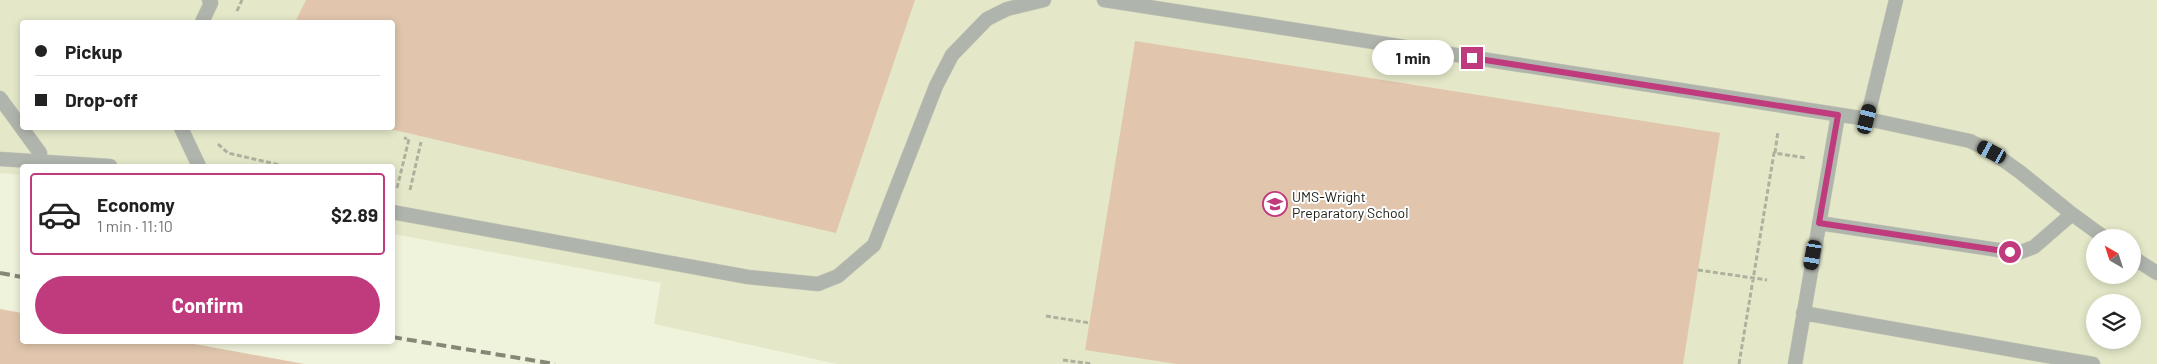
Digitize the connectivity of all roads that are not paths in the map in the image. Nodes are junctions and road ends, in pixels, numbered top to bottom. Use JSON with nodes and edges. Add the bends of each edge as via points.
{"nodes":[{"id":1,"x":209,"y":0,"type":"edge"},
{"id":2,"x":1044,"y":0,"type":"edge"},
{"id":3,"x":1104,"y":0,"type":"edge"},
{"id":4,"x":1896,"y":0,"type":"edge"},
{"id":5,"x":203,"y":20,"type":"edge"},
{"id":6,"x":0,"y":98,"type":"edge"},
{"id":7,"x":1838,"y":115,"type":"junction"},
{"id":8,"x":1867,"y":119,"type":"junction"},
{"id":9,"x":20,"y":126,"type":"edge"},
{"id":10,"x":23,"y":130,"type":"edge"},
{"id":11,"x":182,"y":130,"type":"edge"},
{"id":12,"x":0,"y":159,"type":"edge"},
{"id":13,"x":40,"y":163,"type":"junction"},
{"id":14,"x":63,"y":164,"type":"edge"},
{"id":15,"x":198,"y":164,"type":"edge"},
{"id":16,"x":395,"y":213,"type":"edge"},
{"id":17,"x":2072,"y":214,"type":"junction"},
{"id":18,"x":1819,"y":223,"type":"junction"},
{"id":19,"x":2093,"y":229,"type":"edge"},
{"id":20,"x":2141,"y":263,"type":"edge"},
{"id":21,"x":2157,"y":273,"type":"edge"},
{"id":22,"x":1803,"y":314,"type":"junction"},
{"id":23,"x":1795,"y":364,"type":"edge"},
{"id":24,"x":2093,"y":364,"type":"edge"}],
"edges":[{"from":1,"to":5,"type":"lane"},
{"from":2,"to":16,"type":"lane","via":[[1008,8],[987,20],[952,55],[936,86],[874,245],[838,276],[818,284],[748,277]]},
{"from":3,"to":7,"type":"lane"},
{"from":4,"to":8,"type":"lane"},
{"from":6,"to":9,"type":"lane"},
{"from":7,"to":8,"type":"lane"},
{"from":7,"to":18,"type":"lane"},
{"from":8,"to":17,"type":"lane","via":[[1970,141],[2020,172]]},
{"from":10,"to":13,"type":"lane","via":[[40,153]]},
{"from":11,"to":15,"type":"lane"},
{"from":12,"to":13,"type":"lane"},
{"from":13,"to":14,"type":"lane"},
{"from":17,"to":18,"type":"lane","via":[[2034,247],[2018,253]]},
{"from":17,"to":19,"type":"lane"},
{"from":18,"to":22,"type":"lane"},
{"from":20,"to":21,"type":"lane"},
{"from":22,"to":23,"type":"lane"},
{"from":22,"to":24,"type":"lane"}]}
